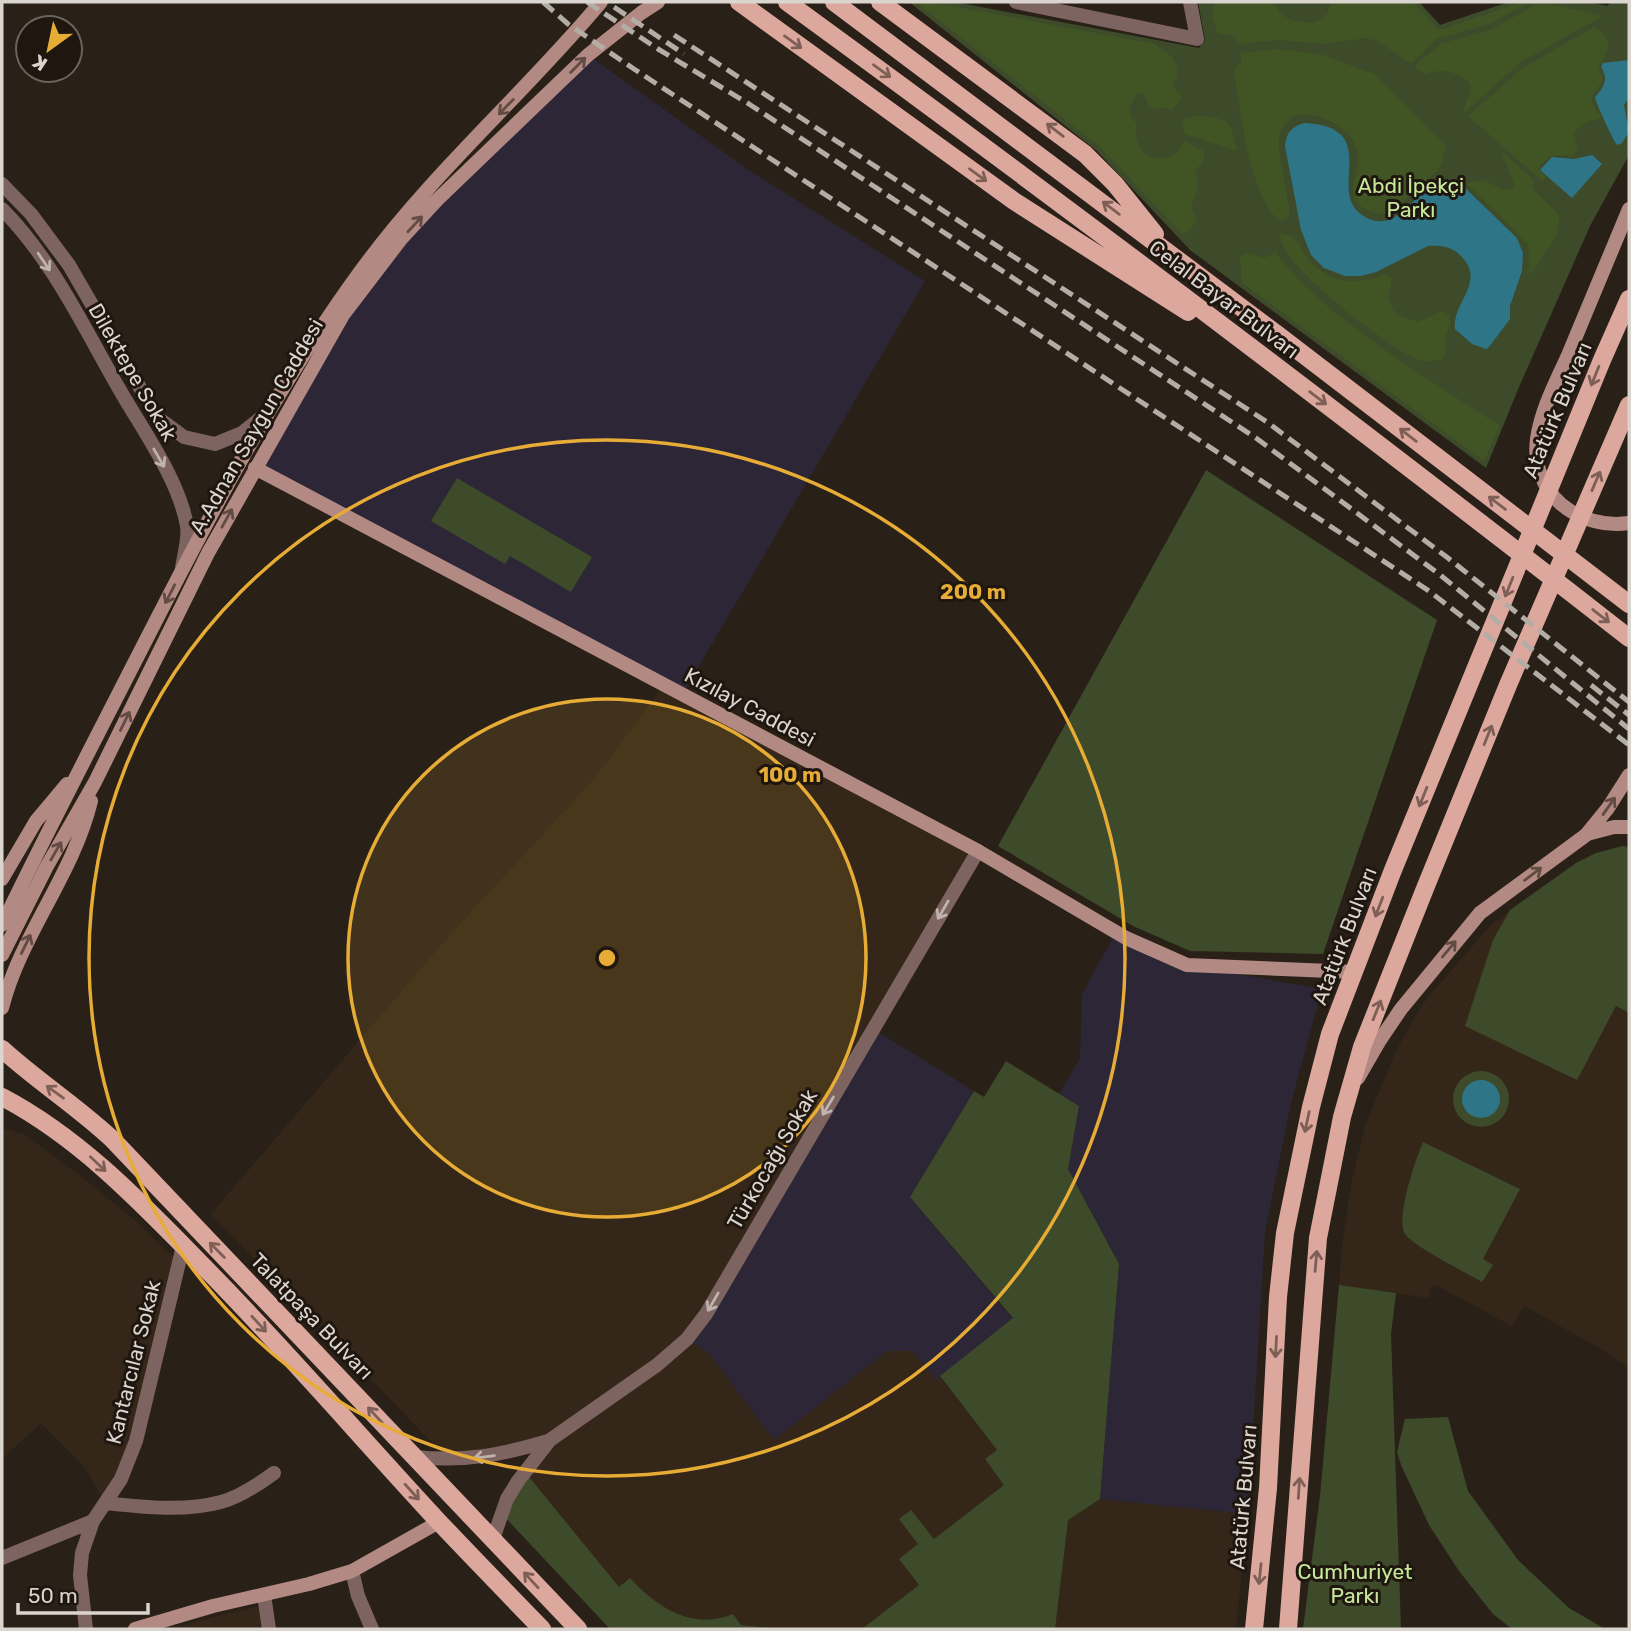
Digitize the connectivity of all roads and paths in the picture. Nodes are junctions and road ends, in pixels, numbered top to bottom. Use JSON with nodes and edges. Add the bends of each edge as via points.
{"nodes":[{"id":1,"x":601,"y":2,"type":"edge"},
{"id":2,"x":658,"y":2,"type":"edge"},
{"id":3,"x":738,"y":2,"type":"edge"},
{"id":4,"x":788,"y":2,"type":"edge"},
{"id":5,"x":834,"y":2,"type":"edge"},
{"id":6,"x":880,"y":2,"type":"edge"},
{"id":7,"x":1016,"y":2,"type":"edge"},
{"id":8,"x":1190,"y":2,"type":"edge"},
{"id":9,"x":2,"y":184,"type":"edge"},
{"id":10,"x":2,"y":209,"type":"edge"},
{"id":11,"x":1629,"y":209,"type":"edge"},
{"id":12,"x":1167,"y":251,"type":"junction"},
{"id":13,"x":1629,"y":299,"type":"edge"},
{"id":14,"x":1264,"y":357,"type":"junction"},
{"id":15,"x":1629,"y":405,"type":"edge"},
{"id":16,"x":271,"y":409,"type":"junction"},
{"id":17,"x":255,"y":468,"type":"junction"},
{"id":18,"x":1629,"y":523,"type":"edge"},
{"id":19,"x":181,"y":572,"type":"junction"},
{"id":20,"x":1629,"y":604,"type":"edge"},
{"id":21,"x":1629,"y":638,"type":"edge"},
{"id":22,"x":78,"y":773,"type":"junction"},
{"id":23,"x":1629,"y":775,"type":"edge"},
{"id":24,"x":95,"y":782,"type":"junction"},
{"id":25,"x":1629,"y":827,"type":"edge"},
{"id":26,"x":1586,"y":835,"type":"junction"},
{"id":27,"x":978,"y":851,"type":"junction"},
{"id":28,"x":2,"y":879,"type":"edge"},
{"id":29,"x":2,"y":925,"type":"edge"},
{"id":30,"x":2,"y":955,"type":"edge"},
{"id":31,"x":1354,"y":972,"type":"junction"},
{"id":32,"x":2,"y":1008,"type":"edge"},
{"id":33,"x":2,"y":1049,"type":"edge"},
{"id":34,"x":2,"y":1097,"type":"edge"},
{"id":35,"x":1348,"y":1097,"type":"junction"},
{"id":36,"x":183,"y":1245,"type":"junction"},
{"id":37,"x":550,"y":1440,"type":"junction"},
{"id":38,"x":415,"y":1457,"type":"junction"},
{"id":39,"x":274,"y":1473,"type":"dead end"},
{"id":40,"x":105,"y":1503,"type":"junction"},
{"id":41,"x":93,"y":1521,"type":"junction"},
{"id":42,"x":439,"y":1522,"type":"junction"},
{"id":43,"x":493,"y":1539,"type":"junction"},
{"id":44,"x":2,"y":1558,"type":"edge"},
{"id":45,"x":352,"y":1571,"type":"junction"},
{"id":46,"x":264,"y":1595,"type":"junction"},
{"id":47,"x":86,"y":1629,"type":"edge"},
{"id":48,"x":135,"y":1629,"type":"edge"},
{"id":49,"x":269,"y":1629,"type":"edge"},
{"id":50,"x":372,"y":1629,"type":"edge"},
{"id":51,"x":542,"y":1629,"type":"edge"},
{"id":52,"x":578,"y":1629,"type":"edge"},
{"id":53,"x":1254,"y":1629,"type":"edge"},
{"id":54,"x":1288,"y":1629,"type":"edge"}],
"edges":[{"from":1,"to":16,"type":"main road","name":"A.Adnan Saygun Caddesi","one_way":true,"via":[[391,231],[333,309]]},
{"from":17,"to":2,"type":"main road","name":"A.Adnan Saygun Caddesi","one_way":true,"via":[[343,315],[401,239],[588,55]]},
{"from":3,"to":14,"type":"main road","one_way":true,"via":[[1014,201]]},
{"from":4,"to":14,"type":"main road","name":"Celal Bayar Bulvarı","one_way":true},
{"from":12,"to":5,"type":"main road","name":"Celal Bayar Bulvarı","one_way":true},
{"from":12,"to":6,"type":"main road","one_way":true,"via":[[1085,154]]},
{"from":7,"to":8,"type":"street","via":[[1198,40]]},
{"from":9,"to":16,"type":"street","name":"Dilektepe Sokak","via":[[69,265],[149,407],[170,428],[184,437],[215,444],[242,433]]},
{"from":10,"to":19,"type":"street","name":"Dilektepe Sokak","one_way":true,"via":[[52,274],[172,483],[187,525]]},
{"from":11,"to":18,"type":"main road","via":[[1538,433],[1538,458],[1558,502],[1594,523]]},
{"from":20,"to":12,"type":"main road","name":"Celal Bayar Bulvarı","one_way":true},
{"from":13,"to":31,"type":"main road","name":"Atatürk Bulvarı","one_way":true},
{"from":14,"to":21,"type":"main road","name":"Celal Bayar Bulvarı","one_way":true},
{"from":35,"to":15,"type":"main road","one_way":true,"via":[[1362,1047],[1493,723]]},
{"from":16,"to":19,"type":"main road","name":"A.Adnan Saygun Caddesi"},
{"from":24,"to":17,"type":"main road","name":"A.Adnan Saygun Caddesi","one_way":true},
{"from":17,"to":27,"type":"main road","name":"Kızılay Caddesi"},
{"from":19,"to":22,"type":"main road","name":"A.Adnan Saygun Caddesi","one_way":true},
{"from":22,"to":28,"type":"main road","via":[[50,801]]},
{"from":22,"to":29,"type":"main road","name":"A.Adnan Saygun Caddesi"},
{"from":26,"to":23,"type":"main road","one_way":true},
{"from":30,"to":24,"type":"main road","name":"A.Adnan Saygun Caddesi","one_way":true},
{"from":32,"to":24,"type":"main road","one_way":true,"via":[[27,941],[77,846]]},
{"from":25,"to":26,"type":"main road"},
{"from":35,"to":26,"type":"main road","one_way":true,"via":[[1401,1009],[1480,913]]},
{"from":27,"to":31,"type":"main road","name":"Kızılay Caddesi","via":[[1126,938],[1187,965]]},
{"from":27,"to":37,"type":"street","name":"Türkocağı Sokak","one_way":true,"via":[[700,1322],[657,1365]]},
{"from":31,"to":53,"type":"main road","name":"Atatürk Bulvarı","one_way":true,"via":[[1330,1034],[1285,1233]]},
{"from":38,"to":33,"type":"main road","name":"Talatpaşa Bulvarı","one_way":true,"via":[[113,1140]]},
{"from":34,"to":36,"type":"main road","name":"Talatpaşa Bulvarı","one_way":true,"via":[[69,1139]]},
{"from":54,"to":35,"type":"main road","one_way":true,"via":[[1318,1238]]},
{"from":36,"to":40,"type":"street","name":"Kantarcılar Sokak","via":[[136,1441],[121,1479]]},
{"from":36,"to":42,"type":"main road","name":"Talatpaşa Bulvarı","one_way":true},
{"from":37,"to":38,"type":"street","name":"Türkocağı Sokak","one_way":true,"via":[[471,1459]]},
{"from":37,"to":43,"type":"street","name":"Türkocağı Sokak","via":[[507,1499]]},
{"from":38,"to":43,"type":"main road","name":"Talatpaşa Bulvarı"},
{"from":39,"to":40,"type":"street","via":[[222,1502],[147,1507]]},
{"from":40,"to":41,"type":"street","name":"Kantarcılar Sokak"},
{"from":41,"to":44,"type":"street"},
{"from":41,"to":47,"type":"street","name":"Kantarcılar Sokak","via":[[80,1575]]},
{"from":42,"to":45,"type":"main road"},
{"from":42,"to":51,"type":"main road","name":"Talatpaşa Bulvarı"},
{"from":52,"to":43,"type":"main road","name":"Talatpaşa Bulvarı","one_way":true},
{"from":45,"to":46,"type":"main road"},
{"from":45,"to":50,"type":"street"},
{"from":46,"to":48,"type":"main road"},
{"from":46,"to":49,"type":"street"}]}
